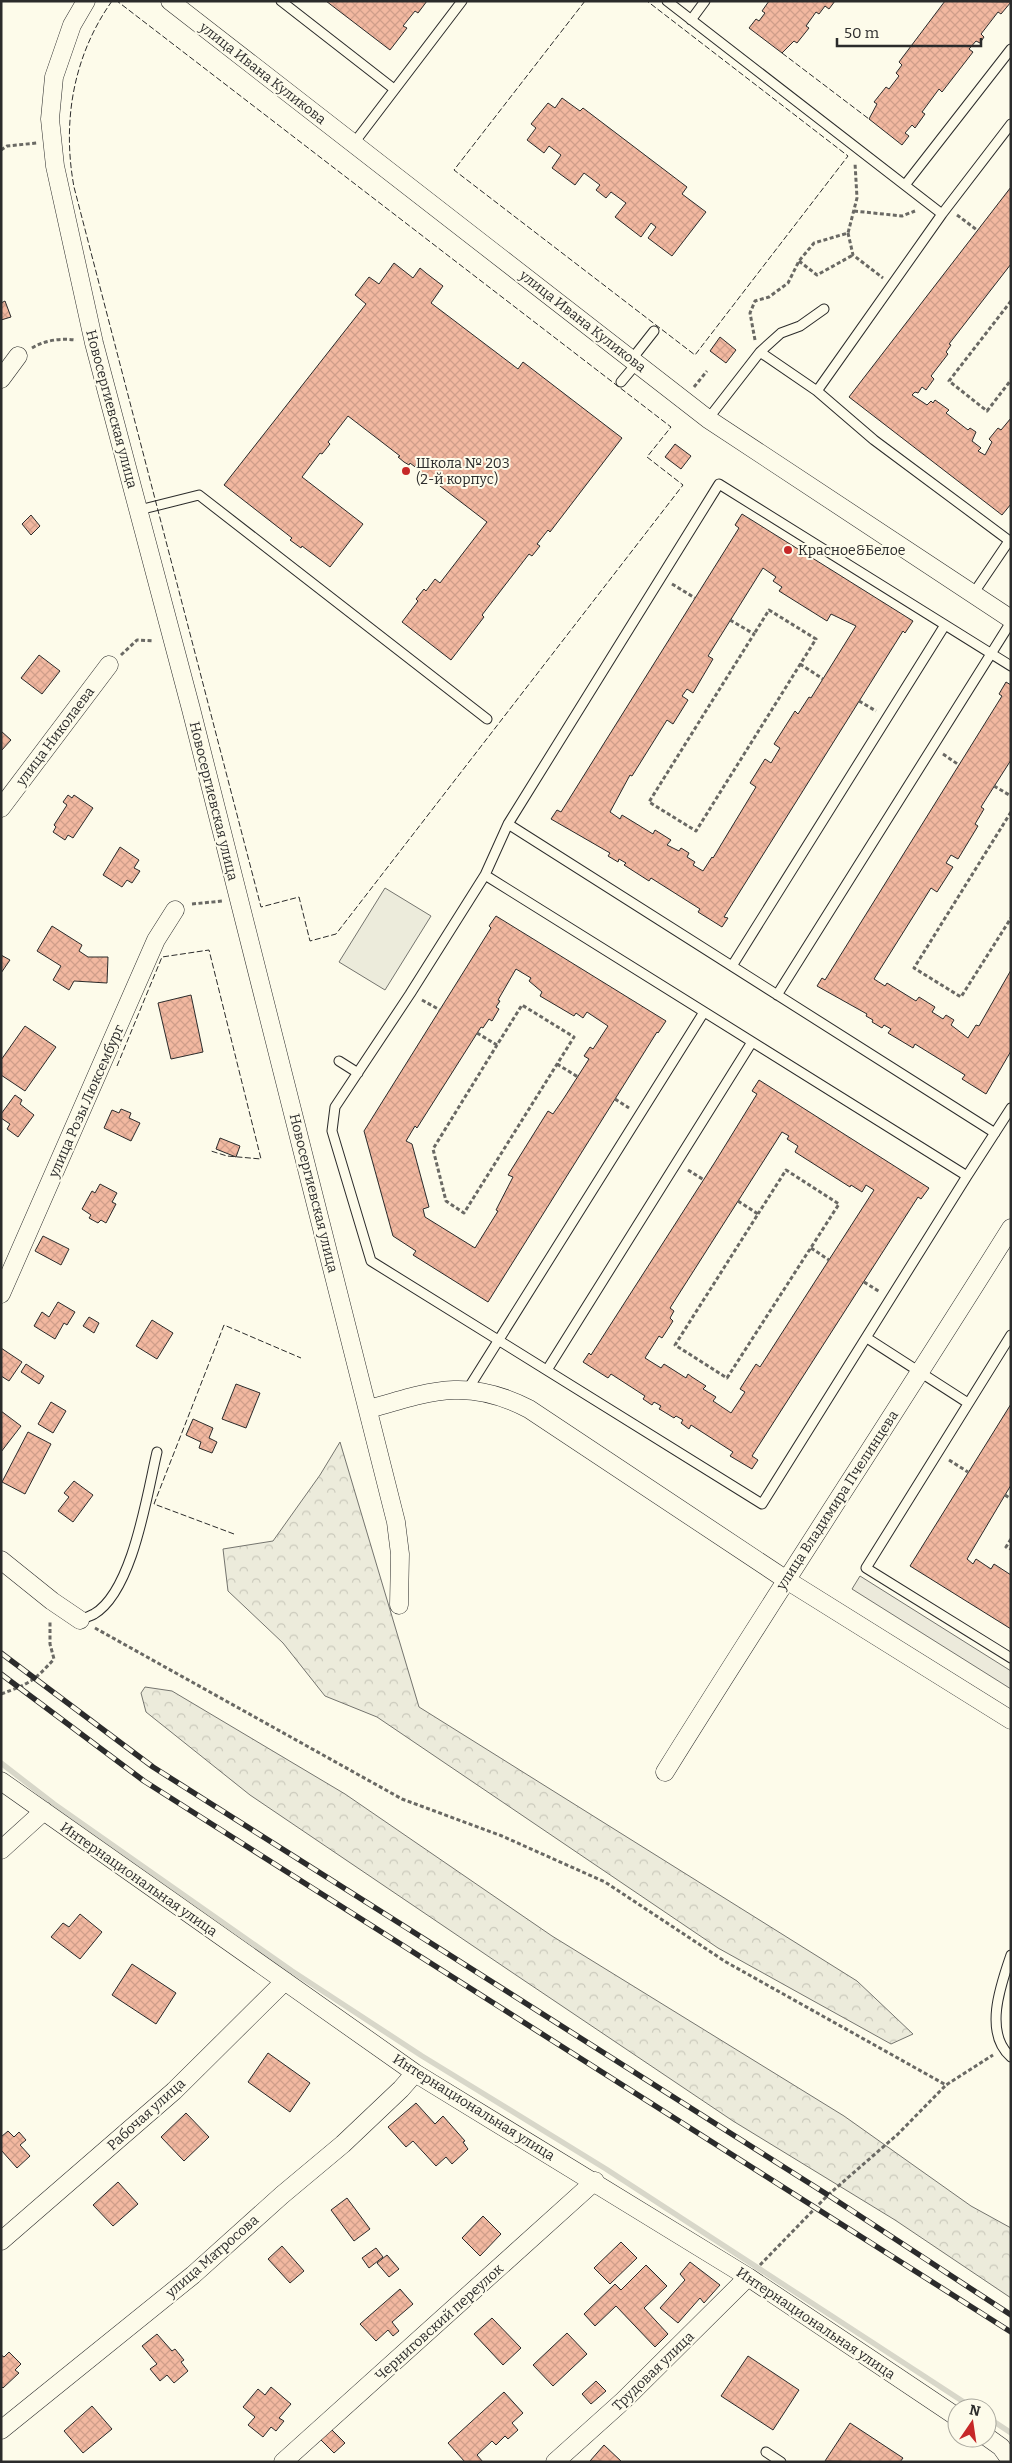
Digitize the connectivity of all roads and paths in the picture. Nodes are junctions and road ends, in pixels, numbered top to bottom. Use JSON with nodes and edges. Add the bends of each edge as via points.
{"nodes":[{"id":1,"x":86,"y":1,"type":"edge"},
{"id":2,"x":170,"y":1,"type":"edge"},
{"id":3,"x":281,"y":1,"type":"edge"},
{"id":4,"x":462,"y":1,"type":"edge"},
{"id":5,"x":667,"y":1,"type":"edge"},
{"id":6,"x":705,"y":1,"type":"edge"},
{"id":7,"x":691,"y":20,"type":"junction"},
{"id":8,"x":1011,"y":49,"type":"edge"},
{"id":9,"x":394,"y":90,"type":"junction"},
{"id":10,"x":1011,"y":124,"type":"edge"},
{"id":11,"x":52,"y":143,"type":"junction"},
{"id":12,"x":354,"y":143,"type":"junction"},
{"id":13,"x":853,"y":145,"type":"junction"},
{"id":14,"x":1,"y":150,"type":"edge"},
{"id":15,"x":905,"y":185,"type":"junction"},
{"id":16,"x":930,"y":204,"type":"junction"},
{"id":17,"x":944,"y":210,"type":"junction"},
{"id":18,"x":854,"y":211,"type":"junction"},
{"id":19,"x":978,"y":230,"type":"dead end"},
{"id":20,"x":848,"y":233,"type":"junction"},
{"id":21,"x":853,"y":255,"type":"junction"},
{"id":22,"x":799,"y":261,"type":"junction"},
{"id":23,"x":892,"y":285,"type":"junction"},
{"id":24,"x":1011,"y":301,"type":"edge"},
{"id":25,"x":824,"y":309,"type":"dead end"},
{"id":26,"x":654,"y":331,"type":"dead end"},
{"id":27,"x":94,"y":343,"type":"junction"},
{"id":28,"x":760,"y":352,"type":"junction"},
{"id":29,"x":18,"y":356,"type":"joint"},
{"id":30,"x":634,"y":361,"type":"junction"},
{"id":31,"x":1,"y":380,"type":"edge"},
{"id":32,"x":1011,"y":380,"type":"edge"},
{"id":33,"x":621,"y":382,"type":"dead end"},
{"id":34,"x":817,"y":391,"type":"junction"},
{"id":35,"x":708,"y":419,"type":"junction"},
{"id":36,"x":139,"y":510,"type":"junction"},
{"id":37,"x":1010,"y":542,"type":"edge"},
{"id":38,"x":661,"y":577,"type":"junction"},
{"id":39,"x":973,"y":594,"type":"junction"},
{"id":40,"x":695,"y":598,"type":"dead end"},
{"id":41,"x":730,"y":620,"type":"dead end"},
{"id":42,"x":1011,"y":620,"type":"edge"},
{"id":43,"x":945,"y":625,"type":"junction"},
{"id":44,"x":754,"y":634,"type":"junction"},
{"id":45,"x":174,"y":642,"type":"junction"},
{"id":46,"x":991,"y":653,"type":"junction"},
{"id":47,"x":800,"y":664,"type":"junction"},
{"id":48,"x":109,"y":665,"type":"joint"},
{"id":49,"x":1011,"y":666,"type":"edge"},
{"id":50,"x":823,"y":679,"type":"dead end"},
{"id":51,"x":859,"y":701,"type":"dead end"},
{"id":52,"x":887,"y":718,"type":"junction"},
{"id":53,"x":487,"y":719,"type":"dead end"},
{"id":54,"x":994,"y":786,"type":"dead end"},
{"id":55,"x":1011,"y":796,"type":"edge"},
{"id":56,"x":1,"y":808,"type":"edge"},
{"id":57,"x":1011,"y":812,"type":"edge"},
{"id":58,"x":508,"y":824,"type":"junction"},
{"id":59,"x":485,"y":875,"type":"junction"},
{"id":60,"x":238,"y":901,"type":"junction"},
{"id":61,"x":175,"y":910,"type":"joint"},
{"id":62,"x":1011,"y":918,"type":"edge"},
{"id":63,"x":732,"y":966,"type":"junction"},
{"id":64,"x":410,"y":994,"type":"junction"},
{"id":65,"x":777,"y":995,"type":"junction"},
{"id":66,"x":440,"y":1010,"type":"dead end"},
{"id":67,"x":704,"y":1012,"type":"junction"},
{"id":68,"x":477,"y":1032,"type":"dead end"},
{"id":69,"x":752,"y":1042,"type":"junction"},
{"id":70,"x":497,"y":1045,"type":"junction"},
{"id":71,"x":339,"y":1061,"type":"dead end"},
{"id":72,"x":558,"y":1064,"type":"junction"},
{"id":73,"x":358,"y":1073,"type":"junction"},
{"id":74,"x":578,"y":1076,"type":"dead end"},
{"id":75,"x":1011,"y":1108,"type":"edge"},
{"id":76,"x":996,"y":1132,"type":"junction"},
{"id":77,"x":677,"y":1162,"type":"junction"},
{"id":78,"x":967,"y":1176,"type":"junction"},
{"id":79,"x":704,"y":1180,"type":"dead end"},
{"id":80,"x":738,"y":1201,"type":"dead end"},
{"id":81,"x":758,"y":1214,"type":"junction"},
{"id":82,"x":1011,"y":1228,"type":"edge"},
{"id":83,"x":811,"y":1248,"type":"junction"},
{"id":84,"x":829,"y":1260,"type":"dead end"},
{"id":85,"x":1,"y":1294,"type":"edge"},
{"id":86,"x":1011,"y":1335,"type":"edge"},
{"id":87,"x":867,"y":1338,"type":"junction"},
{"id":88,"x":499,"y":1340,"type":"junction"},
{"id":89,"x":547,"y":1370,"type":"junction"},
{"id":90,"x":921,"y":1372,"type":"junction"},
{"id":91,"x":468,"y":1389,"type":"junction"},
{"id":92,"x":968,"y":1403,"type":"junction"},
{"id":93,"x":369,"y":1409,"type":"junction"},
{"id":94,"x":157,"y":1452,"type":"dead end"},
{"id":95,"x":937,"y":1453,"type":"junction"},
{"id":96,"x":968,"y":1472,"type":"dead end"},
{"id":97,"x":1005,"y":1495,"type":"dead end"},
{"id":98,"x":1011,"y":1499,"type":"edge"},
{"id":99,"x":1011,"y":1539,"type":"edge"},
{"id":100,"x":1011,"y":1549,"type":"edge"},
{"id":101,"x":1,"y":1560,"type":"edge"},
{"id":102,"x":785,"y":1579,"type":"junction"},
{"id":103,"x":52,"y":1601,"type":"junction"},
{"id":104,"x":399,"y":1605,"type":"dead end"},
{"id":105,"x":80,"y":1620,"type":"junction"},
{"id":106,"x":1011,"y":1658,"type":"edge"},
{"id":107,"x":1,"y":1694,"type":"edge"},
{"id":108,"x":1011,"y":1720,"type":"edge"},
{"id":109,"x":665,"y":1772,"type":"dead end"},
{"id":110,"x":1,"y":1781,"type":"edge"},
{"id":111,"x":44,"y":1812,"type":"junction"},
{"id":112,"x":1,"y":1850,"type":"edge"},
{"id":113,"x":1011,"y":1955,"type":"edge"},
{"id":114,"x":285,"y":1981,"type":"junction"},
{"id":115,"x":1002,"y":2050,"type":"junction"},
{"id":116,"x":1011,"y":2057,"type":"edge"},
{"id":117,"x":415,"y":2073,"type":"junction"},
{"id":118,"x":946,"y":2085,"type":"junction"},
{"id":119,"x":594,"y":2181,"type":"junction"},
{"id":120,"x":1,"y":2241,"type":"edge"},
{"id":121,"x":763,"y":2262,"type":"dead end"},
{"id":122,"x":748,"y":2277,"type":"junction"},
{"id":123,"x":947,"y":2410,"type":"edge"},
{"id":124,"x":1,"y":2430,"type":"edge"},
{"id":125,"x":997,"y":2444,"type":"edge"},
{"id":126,"x":766,"y":2452,"type":"dead end"},
{"id":127,"x":1011,"y":2461,"type":"edge"},
{"id":128,"x":283,"y":2462,"type":"edge"},
{"id":129,"x":554,"y":2462,"type":"edge"},
{"id":130,"x":781,"y":2462,"type":"edge"}],
"edges":[{"from":1,"to":11,"type":"street","name":"Новосергиевская улица","via":[[72,25],[54,77],[50,119]]},
{"from":2,"to":12,"type":"street","name":"улица Ивана Куликова"},
{"from":3,"to":9,"type":"lane"},
{"from":4,"to":9,"type":"lane"},
{"from":5,"to":7,"type":"lane"},
{"from":6,"to":7,"type":"lane"},
{"from":7,"to":13,"type":"lane"},
{"from":8,"to":15,"type":"lane"},
{"from":9,"to":12,"type":"lane"},
{"from":10,"to":17,"type":"lane"},
{"from":11,"to":14,"type":"path","via":[[24,143]]},
{"from":11,"to":27,"type":"street","name":"Новосергиевская улица"},
{"from":12,"to":30,"type":"street","name":"улица Ивана Куликова"},
{"from":13,"to":15,"type":"lane"},
{"from":13,"to":18,"type":"path","via":[[857,198]]},
{"from":15,"to":16,"type":"lane"},
{"from":16,"to":17,"type":"lane"},
{"from":16,"to":18,"type":"path","via":[[902,216]]},
{"from":17,"to":19,"type":"path"},
{"from":17,"to":23,"type":"lane"},
{"from":18,"to":20,"type":"path"},
{"from":20,"to":21,"type":"path"},
{"from":20,"to":22,"type":"path","via":[[814,243]]},
{"from":21,"to":22,"type":"path","via":[[817,275]]},
{"from":21,"to":23,"type":"path"},
{"from":22,"to":28,"type":"path","via":[[788,283],[769,297],[755,301],[750,313]]},
{"from":23,"to":34,"type":"lane"},
{"from":24,"to":32,"type":"path","via":[[949,381],[988,411]]},
{"from":25,"to":28,"type":"lane","via":[[800,326],[782,333]]},
{"from":26,"to":30,"type":"lane"},
{"from":27,"to":29,"type":"path","via":[[66,339],[42,342]]},
{"from":27,"to":36,"type":"street","name":"Новосергиевская улица"},
{"from":28,"to":34,"type":"lane"},
{"from":28,"to":35,"type":"lane"},
{"from":29,"to":31,"type":"street"},
{"from":30,"to":33,"type":"lane"},
{"from":30,"to":35,"type":"street","name":"улица Ивана Куликова"},
{"from":34,"to":37,"type":"lane","via":[[874,440]]},
{"from":35,"to":39,"type":"street","name":"улица Ивана Куликова"},
{"from":36,"to":45,"type":"street","name":"Новосергиевская улица"},
{"from":36,"to":53,"type":"lane","via":[[199,495]]},
{"from":37,"to":39,"type":"lane"},
{"from":38,"to":40,"type":"path"},
{"from":38,"to":43,"type":"lane","via":[[719,484]]},
{"from":38,"to":58,"type":"lane"},
{"from":39,"to":42,"type":"street","name":"улица Ивана Куликова"},
{"from":41,"to":44,"type":"path"},
{"from":42,"to":46,"type":"lane"},
{"from":43,"to":46,"type":"lane"},
{"from":43,"to":52,"type":"lane"},
{"from":44,"to":47,"type":"path","via":[[769,610],[816,639]]},
{"from":44,"to":47,"type":"path","via":[[649,802],[696,831]]},
{"from":45,"to":48,"type":"path","via":[[137,640]]},
{"from":45,"to":60,"type":"street","name":"Новосергиевская улица"},
{"from":46,"to":49,"type":"lane"},
{"from":46,"to":65,"type":"lane"},
{"from":47,"to":50,"type":"path"},
{"from":48,"to":56,"type":"street","name":"улица Николаева"},
{"from":51,"to":52,"type":"path"},
{"from":52,"to":63,"type":"lane"},
{"from":54,"to":55,"type":"path"},
{"from":57,"to":62,"type":"path","via":[[914,968],[961,997]]},
{"from":58,"to":59,"type":"lane"},
{"from":58,"to":63,"type":"lane"},
{"from":59,"to":64,"type":"lane"},
{"from":59,"to":67,"type":"lane"},
{"from":60,"to":61,"type":"path","via":[[195,903]]},
{"from":60,"to":93,"type":"street","name":"Новосергиевская улица"},
{"from":61,"to":85,"type":"street","name":"улица Розы Люксембург","via":[[156,940]]},
{"from":63,"to":65,"type":"lane"},
{"from":64,"to":66,"type":"path"},
{"from":64,"to":73,"type":"lane"},
{"from":65,"to":76,"type":"lane"},
{"from":67,"to":69,"type":"lane"},
{"from":67,"to":88,"type":"lane"},
{"from":68,"to":70,"type":"path"},
{"from":69,"to":77,"type":"lane"},
{"from":69,"to":78,"type":"lane"},
{"from":70,"to":72,"type":"path","via":[[522,1005],[574,1037]]},
{"from":70,"to":72,"type":"path","via":[[433,1149],[446,1201],[464,1212]]},
{"from":71,"to":73,"type":"lane"},
{"from":72,"to":74,"type":"path"},
{"from":73,"to":88,"type":"lane","via":[[335,1107],[332,1131],[371,1261]]},
{"from":75,"to":76,"type":"lane"},
{"from":76,"to":78,"type":"lane"},
{"from":77,"to":79,"type":"path"},
{"from":77,"to":89,"type":"lane"},
{"from":78,"to":87,"type":"lane"},
{"from":80,"to":81,"type":"path"},
{"from":81,"to":83,"type":"path","via":[[786,1170],[839,1204]]},
{"from":81,"to":83,"type":"path","via":[[674,1345],[727,1378]]},
{"from":82,"to":90,"type":"street","name":"улица Владимира Пчелинцева"},
{"from":83,"to":84,"type":"path"},
{"from":86,"to":92,"type":"lane"},
{"from":87,"to":89,"type":"lane","via":[[762,1504]]},
{"from":87,"to":90,"type":"lane"},
{"from":88,"to":89,"type":"lane"},
{"from":88,"to":91,"type":"lane"},
{"from":90,"to":92,"type":"lane"},
{"from":90,"to":102,"type":"street","name":"улица Владимира Пчелинцева"},
{"from":91,"to":93,"type":"street","via":[[434,1391]]},
{"from":91,"to":102,"type":"street","via":[[499,1396],[529,1409]]},
{"from":92,"to":95,"type":"lane"},
{"from":93,"to":104,"type":"street","name":"Новосергиевская улица","via":[[396,1522],[400,1554]]},
{"from":94,"to":105,"type":"lane","via":[[131,1562],[110,1599],[96,1613]]},
{"from":95,"to":96,"type":"path"},
{"from":95,"to":106,"type":"lane","via":[[866,1568]]},
{"from":97,"to":98,"type":"path"},
{"from":99,"to":100,"type":"path","via":[[1006,1546]]},
{"from":101,"to":103,"type":"street"},
{"from":102,"to":108,"type":"street"},
{"from":102,"to":109,"type":"street","name":"улица Владимира Пчелинцева"},
{"from":103,"to":105,"type":"street"},
{"from":103,"to":107,"type":"path","via":[[50,1644],[54,1659],[36,1680]]},
{"from":105,"to":118,"type":"path","via":[[402,1799],[502,1836],[605,1882],[726,1962]]},
{"from":110,"to":111,"type":"street","name":"Интернациональная улица"},
{"from":111,"to":112,"type":"street"},
{"from":111,"to":114,"type":"street","name":"Интернациональная улица"},
{"from":113,"to":115,"type":"lane","via":[[998,1993],[996,2018]]},
{"from":114,"to":117,"type":"street","name":"Интернациональная улица"},
{"from":114,"to":120,"type":"street","name":"Рабочая улица","via":[[174,2091]]},
{"from":115,"to":116,"type":"lane"},
{"from":115,"to":118,"type":"path"},
{"from":117,"to":119,"type":"street","name":"Интернациональная улица"},
{"from":117,"to":124,"type":"street","name":"улица Матросова","via":[[344,2144],[113,2341]]},
{"from":118,"to":121,"type":"path","via":[[898,2134],[828,2195]]},
{"from":119,"to":122,"type":"street","name":"Интернациональная улица"},
{"from":119,"to":128,"type":"street","name":"Черниговский переулок"},
{"from":122,"to":123,"type":"street","name":"Интернациональная улица"},
{"from":122,"to":129,"type":"street","name":"Трудовая улица","via":[[624,2400]]},
{"from":125,"to":127,"type":"street"},
{"from":126,"to":130,"type":"lane"}]}
